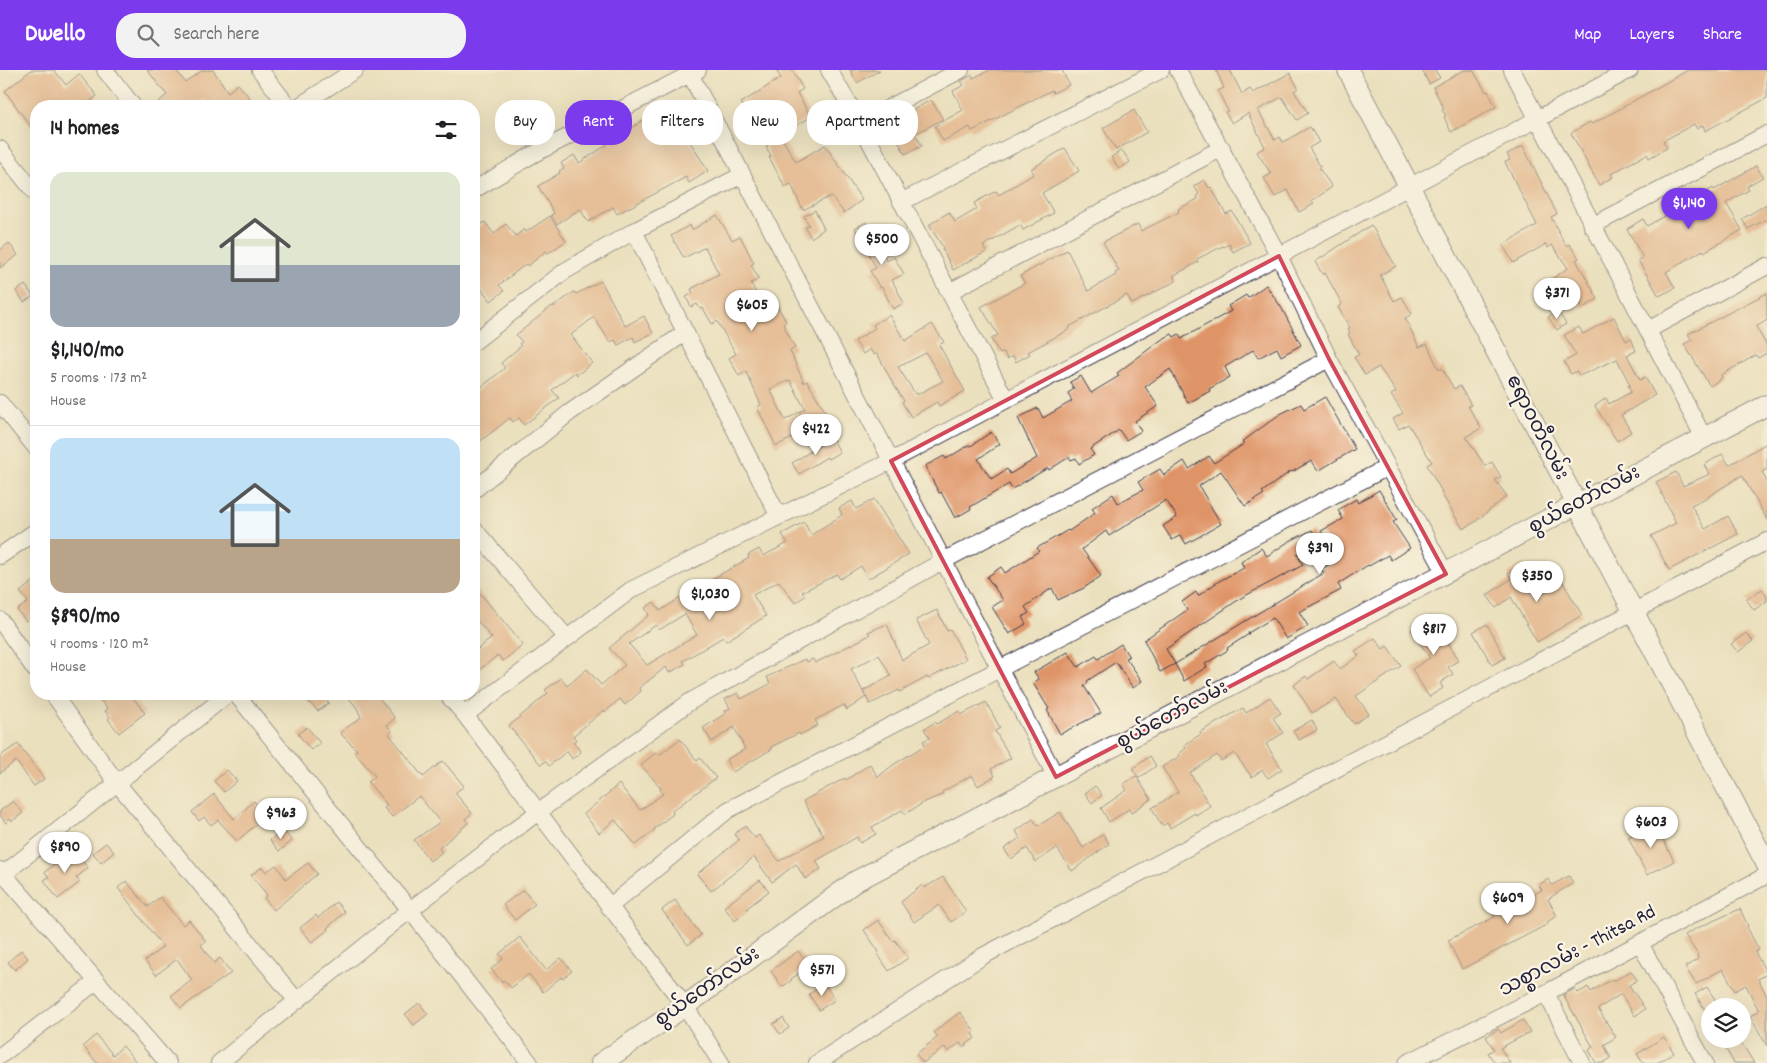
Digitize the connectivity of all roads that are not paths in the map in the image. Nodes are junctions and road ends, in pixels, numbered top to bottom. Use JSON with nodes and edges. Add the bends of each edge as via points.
{"nodes":[{"id":1,"x":105,"y":70,"type":"edge"},
{"id":2,"x":260,"y":70,"type":"edge"},
{"id":3,"x":355,"y":70,"type":"edge"},
{"id":4,"x":829,"y":70,"type":"edge"},
{"id":5,"x":961,"y":70,"type":"edge"},
{"id":6,"x":1161,"y":70,"type":"edge"},
{"id":7,"x":1178,"y":70,"type":"edge"},
{"id":8,"x":1348,"y":70,"type":"edge"},
{"id":9,"x":1512,"y":70,"type":"edge"},
{"id":10,"x":1630,"y":70,"type":"edge"},
{"id":11,"x":692,"y":71,"type":"edge"},
{"id":12,"x":128,"y":100,"type":"edge"},
{"id":13,"x":283,"y":100,"type":"edge"},
{"id":14,"x":308,"y":100,"type":"edge"},
{"id":15,"x":847,"y":100,"type":"edge"},
{"id":16,"x":904,"y":100,"type":"edge"},
{"id":17,"x":1537,"y":119,"type":"junction"},
{"id":18,"x":1767,"y":134,"type":"edge"},
{"id":19,"x":872,"y":145,"type":"edge"},
{"id":20,"x":1222,"y":148,"type":"junction"},
{"id":21,"x":0,"y":149,"type":"edge"},
{"id":22,"x":742,"y":175,"type":"junction"},
{"id":23,"x":30,"y":186,"type":"edge"},
{"id":24,"x":480,"y":186,"type":"edge"},
{"id":25,"x":1410,"y":187,"type":"junction"},
{"id":26,"x":902,"y":202,"type":"junction"},
{"id":27,"x":1592,"y":226,"type":"junction"},
{"id":28,"x":634,"y":230,"type":"junction"},
{"id":29,"x":1279,"y":256,"type":"junction"},
{"id":30,"x":1767,"y":266,"type":"edge"},
{"id":31,"x":949,"y":292,"type":"junction"},
{"id":32,"x":1648,"y":330,"type":"junction"},
{"id":33,"x":686,"y":332,"type":"junction"},
{"id":34,"x":480,"y":337,"type":"edge"},
{"id":35,"x":1329,"y":359,"type":"junction"},
{"id":36,"x":1006,"y":400,"type":"junction"},
{"id":37,"x":0,"y":403,"type":"edge"},
{"id":38,"x":1767,"y":405,"type":"edge"},
{"id":39,"x":17,"y":423,"type":"junction"},
{"id":40,"x":0,"y":424,"type":"edge"},
{"id":41,"x":1704,"y":438,"type":"junction"},
{"id":42,"x":30,"y":440,"type":"edge"},
{"id":43,"x":890,"y":461,"type":"junction"},
{"id":44,"x":1388,"y":468,"type":"junction"},
{"id":45,"x":480,"y":485,"type":"edge"},
{"id":46,"x":1576,"y":505,"type":"junction"},
{"id":47,"x":778,"y":516,"type":"junction"},
{"id":48,"x":30,"y":535,"type":"edge"},
{"id":49,"x":480,"y":536,"type":"edge"},
{"id":50,"x":1767,"y":541,"type":"edge"},
{"id":51,"x":0,"y":556,"type":"edge"},
{"id":52,"x":943,"y":561,"type":"junction"},
{"id":53,"x":1446,"y":574,"type":"junction"},
{"id":54,"x":1634,"y":612,"type":"junction"},
{"id":55,"x":0,"y":620,"type":"edge"},
{"id":56,"x":567,"y":638,"type":"junction"},
{"id":57,"x":30,"y":662,"type":"edge"},
{"id":58,"x":999,"y":669,"type":"junction"},
{"id":59,"x":57,"y":700,"type":"edge"},
{"id":60,"x":221,"y":700,"type":"edge"},
{"id":61,"x":241,"y":700,"type":"edge"},
{"id":62,"x":452,"y":700,"type":"edge"},
{"id":63,"x":465,"y":715,"type":"junction"},
{"id":64,"x":1056,"y":777,"type":"junction"},
{"id":65,"x":117,"y":783,"type":"junction"},
{"id":66,"x":538,"y":812,"type":"junction"},
{"id":67,"x":1767,"y":865,"type":"edge"},
{"id":68,"x":1,"y":873,"type":"edge"},
{"id":69,"x":1767,"y":875,"type":"edge"},
{"id":70,"x":609,"y":907,"type":"junction"},
{"id":71,"x":410,"y":910,"type":"junction"},
{"id":72,"x":1640,"y":943,"type":"junction"},
{"id":73,"x":96,"y":981,"type":"junction"},
{"id":74,"x":1546,"y":993,"type":"junction"},
{"id":75,"x":298,"y":1001,"type":"junction"},
{"id":76,"x":685,"y":1006,"type":"junction"},
{"id":77,"x":0,"y":1056,"type":"edge"},
{"id":78,"x":168,"y":1063,"type":"edge"},
{"id":79,"x":218,"y":1063,"type":"edge"},
{"id":80,"x":530,"y":1063,"type":"edge"},
{"id":81,"x":601,"y":1063,"type":"edge"},
{"id":82,"x":722,"y":1063,"type":"edge"},
{"id":83,"x":818,"y":1063,"type":"edge"},
{"id":84,"x":1407,"y":1063,"type":"edge"},
{"id":85,"x":1582,"y":1063,"type":"edge"},
{"id":86,"x":1705,"y":1063,"type":"edge"}],
"edges":[{"from":1,"to":12,"type":"street"},
{"from":2,"to":13,"type":"street"},
{"from":3,"to":14,"type":"street"},
{"from":4,"to":15,"type":"street"},
{"from":5,"to":16,"type":"street"},
{"from":6,"to":26,"type":"street"},
{"from":7,"to":20,"type":"street"},
{"from":8,"to":25,"type":"street","name":"ဧရာဝတီလမ်း"},
{"from":9,"to":17,"type":"street"},
{"from":10,"to":17,"type":"street"},
{"from":11,"to":22,"type":"street"},
{"from":11,"to":24,"type":"street","via":[[532,155]]},
{"from":17,"to":25,"type":"street"},
{"from":17,"to":27,"type":"street"},
{"from":18,"to":27,"type":"street"},
{"from":19,"to":26,"type":"street"},
{"from":20,"to":29,"type":"street"},
{"from":20,"to":31,"type":"street"},
{"from":21,"to":23,"type":"street"},
{"from":22,"to":28,"type":"street"},
{"from":22,"to":43,"type":"street"},
{"from":25,"to":29,"type":"street"},
{"from":25,"to":46,"type":"street","name":"ဧရာဝတီလမ်း"},
{"from":26,"to":31,"type":"street"},
{"from":27,"to":32,"type":"street"},
{"from":28,"to":33,"type":"street"},
{"from":28,"to":34,"type":"street","via":[[565,271]]},
{"from":29,"to":35,"type":"street"},
{"from":29,"to":36,"type":"street"},
{"from":30,"to":32,"type":"street"},
{"from":31,"to":36,"type":"street"},
{"from":32,"to":41,"type":"street"},
{"from":33,"to":45,"type":"street","via":[[569,414]]},
{"from":33,"to":47,"type":"street"},
{"from":35,"to":44,"type":"street"},
{"from":35,"to":52,"type":"street"},
{"from":36,"to":43,"type":"street"},
{"from":37,"to":39,"type":"street"},
{"from":38,"to":41,"type":"street","name":"စွယ်တော်လမ်း"},
{"from":39,"to":40,"type":"street"},
{"from":39,"to":42,"type":"street"},
{"from":41,"to":46,"type":"street","name":"စွယ်တော်လမ်း"},
{"from":43,"to":47,"type":"street"},
{"from":43,"to":52,"type":"street"},
{"from":44,"to":53,"type":"street"},
{"from":44,"to":58,"type":"street"},
{"from":46,"to":53,"type":"street","name":"စွယ်တော်လမ်း"},
{"from":46,"to":54,"type":"street","name":"ဧရာဝတီလမ်း"},
{"from":47,"to":56,"type":"street","via":[[631,590]]},
{"from":48,"to":51,"type":"street"},
{"from":49,"to":56,"type":"street"},
{"from":50,"to":54,"type":"street"},
{"from":52,"to":58,"type":"street"},
{"from":52,"to":66,"type":"street","via":[[691,701]]},
{"from":53,"to":64,"type":"street","name":"စွယ်တော်လမ်း"},
{"from":54,"to":67,"type":"street","name":"ဧရာဝတီလမ်း"},
{"from":54,"to":83,"type":"street","via":[[983,956]]},
{"from":55,"to":57,"type":"street"},
{"from":56,"to":63,"type":"street"},
{"from":58,"to":64,"type":"street"},
{"from":58,"to":70,"type":"street","via":[[728,810]]},
{"from":59,"to":65,"type":"street"},
{"from":60,"to":65,"type":"street"},
{"from":61,"to":71,"type":"street"},
{"from":62,"to":63,"type":"street"},
{"from":63,"to":66,"type":"street"},
{"from":64,"to":76,"type":"street","name":"စွယ်တော်လမ်း","via":[[856,882]]},
{"from":65,"to":68,"type":"street"},
{"from":65,"to":75,"type":"street"},
{"from":66,"to":70,"type":"street"},
{"from":66,"to":71,"type":"street"},
{"from":68,"to":73,"type":"street"},
{"from":69,"to":72,"type":"street","name":"သစ္စာလမ်း - Thitsa Rd"},
{"from":70,"to":76,"type":"street"},
{"from":71,"to":75,"type":"street"},
{"from":71,"to":80,"type":"street"},
{"from":72,"to":74,"type":"street","name":"သစ္စာလမ်း - Thitsa Rd"},
{"from":72,"to":86,"type":"street"},
{"from":73,"to":77,"type":"street"},
{"from":73,"to":78,"type":"street"},
{"from":74,"to":84,"type":"street","name":"သစ္စာလမ်း - Thitsa Rd"},
{"from":74,"to":85,"type":"street"},
{"from":75,"to":79,"type":"street"},
{"from":76,"to":81,"type":"street","name":"စွယ်တော်လမ်း"},
{"from":76,"to":82,"type":"street"}]}
